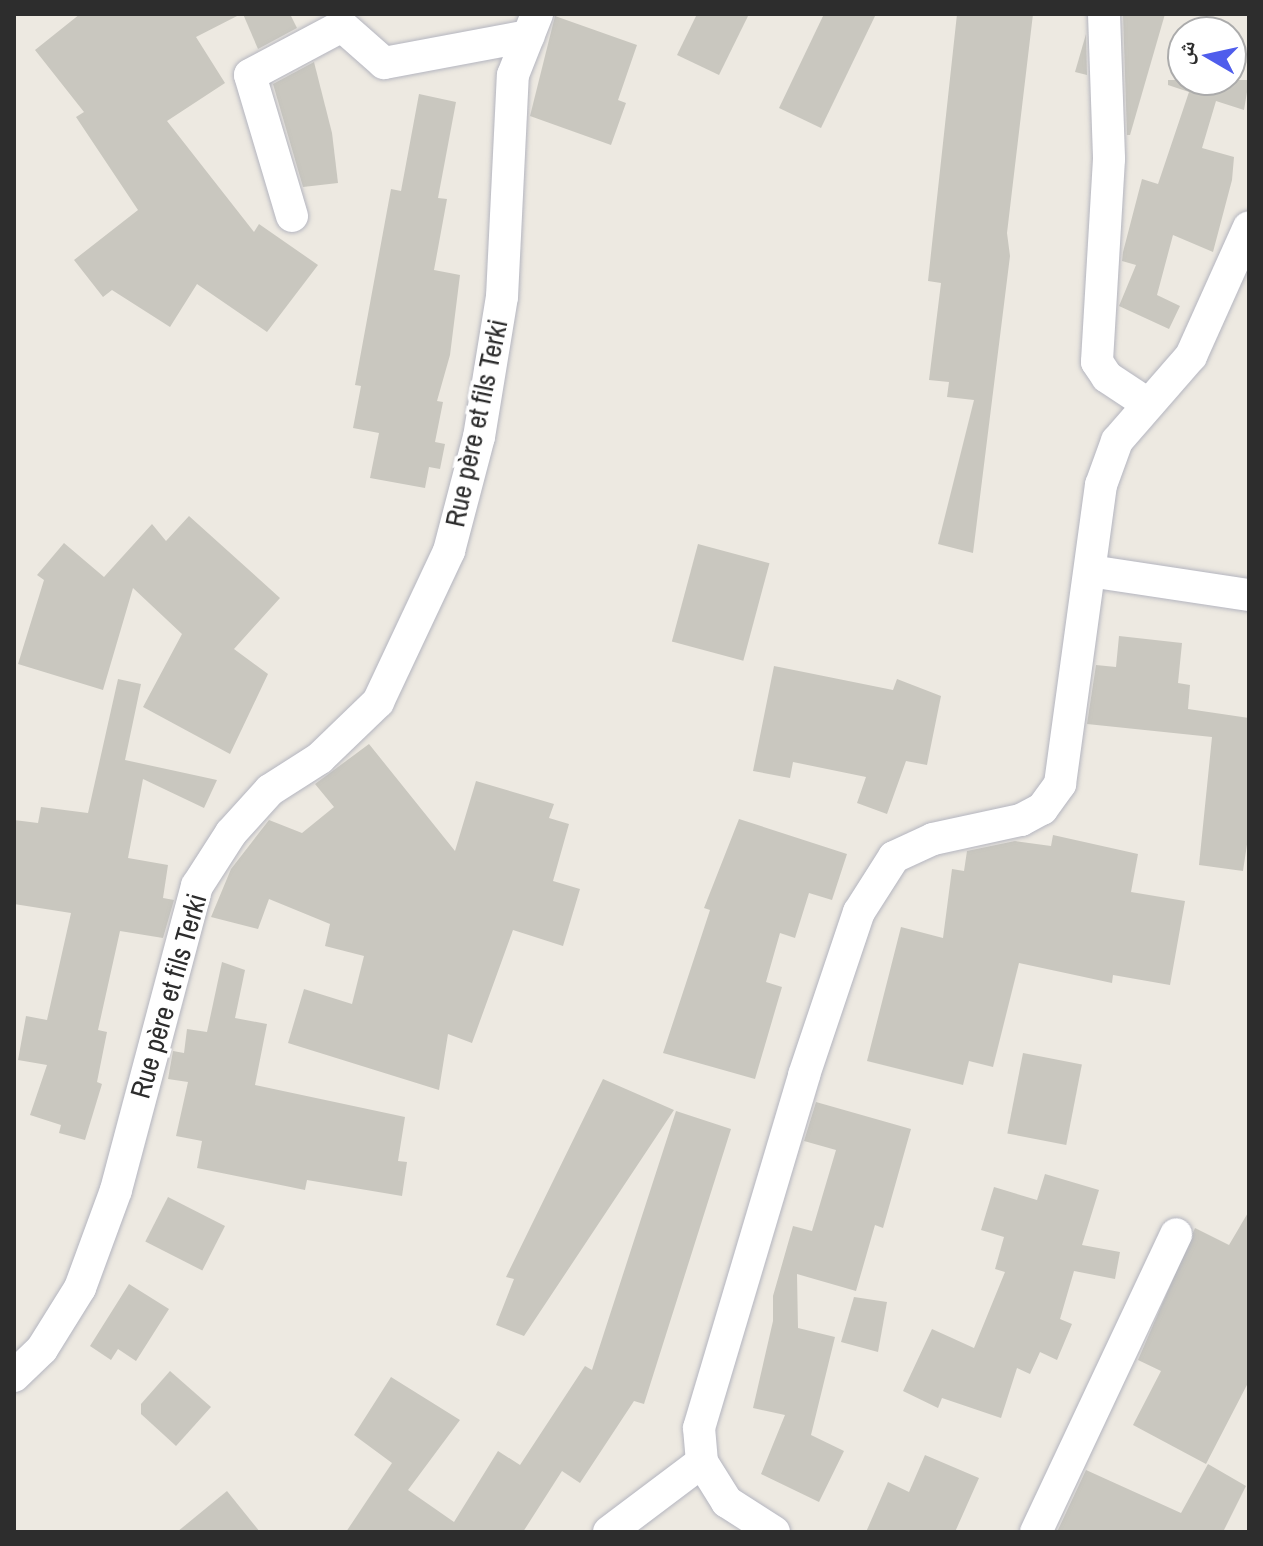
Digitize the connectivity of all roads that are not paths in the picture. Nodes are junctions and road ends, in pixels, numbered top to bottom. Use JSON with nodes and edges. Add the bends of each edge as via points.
{"nodes":[{"id":1,"x":1104,"y":14,"type":"edge"},
{"id":2,"x":532,"y":25,"type":"edge"},
{"id":3,"x":292,"y":216,"type":"dead end"},
{"id":4,"x":1249,"y":227,"type":"edge"},
{"id":5,"x":1148,"y":404,"type":"junction"},
{"id":6,"x":1090,"y":571,"type":"junction"},
{"id":7,"x":1249,"y":595,"type":"edge"},
{"id":8,"x":1176,"y":1234,"type":"dead end"},
{"id":9,"x":14,"y":1376,"type":"edge"},
{"id":10,"x":702,"y":1462,"type":"junction"},
{"id":11,"x":609,"y":1532,"type":"edge"},
{"id":12,"x":774,"y":1532,"type":"edge"},
{"id":13,"x":1036,"y":1532,"type":"edge"}],
"edges":[{"from":1,"to":5,"type":"street","via":[[1109,159],[1097,362],[1107,377]]},
{"from":2,"to":3,"type":"street","via":[[384,63],[342,26],[250,75]]},
{"from":2,"to":9,"type":"street","name":"Rue père et fils Terki","via":[[513,75],[508,120],[502,297],[479,437],[449,551],[378,702],[320,758],[270,790],[231,833],[197,886],[111,1204],[80,1288],[42,1349]]},
{"from":4,"to":5,"type":"street","via":[[1191,356]]},
{"from":5,"to":6,"type":"street","via":[[1117,441],[1106,470]]},
{"from":6,"to":7,"type":"street"},
{"from":6,"to":10,"type":"street","via":[[1060,784],[1042,809],[1021,820],[933,839],[894,857],[859,912],[720,1345],[699,1428]]},
{"from":8,"to":13,"type":"street"},
{"from":10,"to":11,"type":"street"},
{"from":10,"to":12,"type":"street","via":[[727,1502]]}]}
